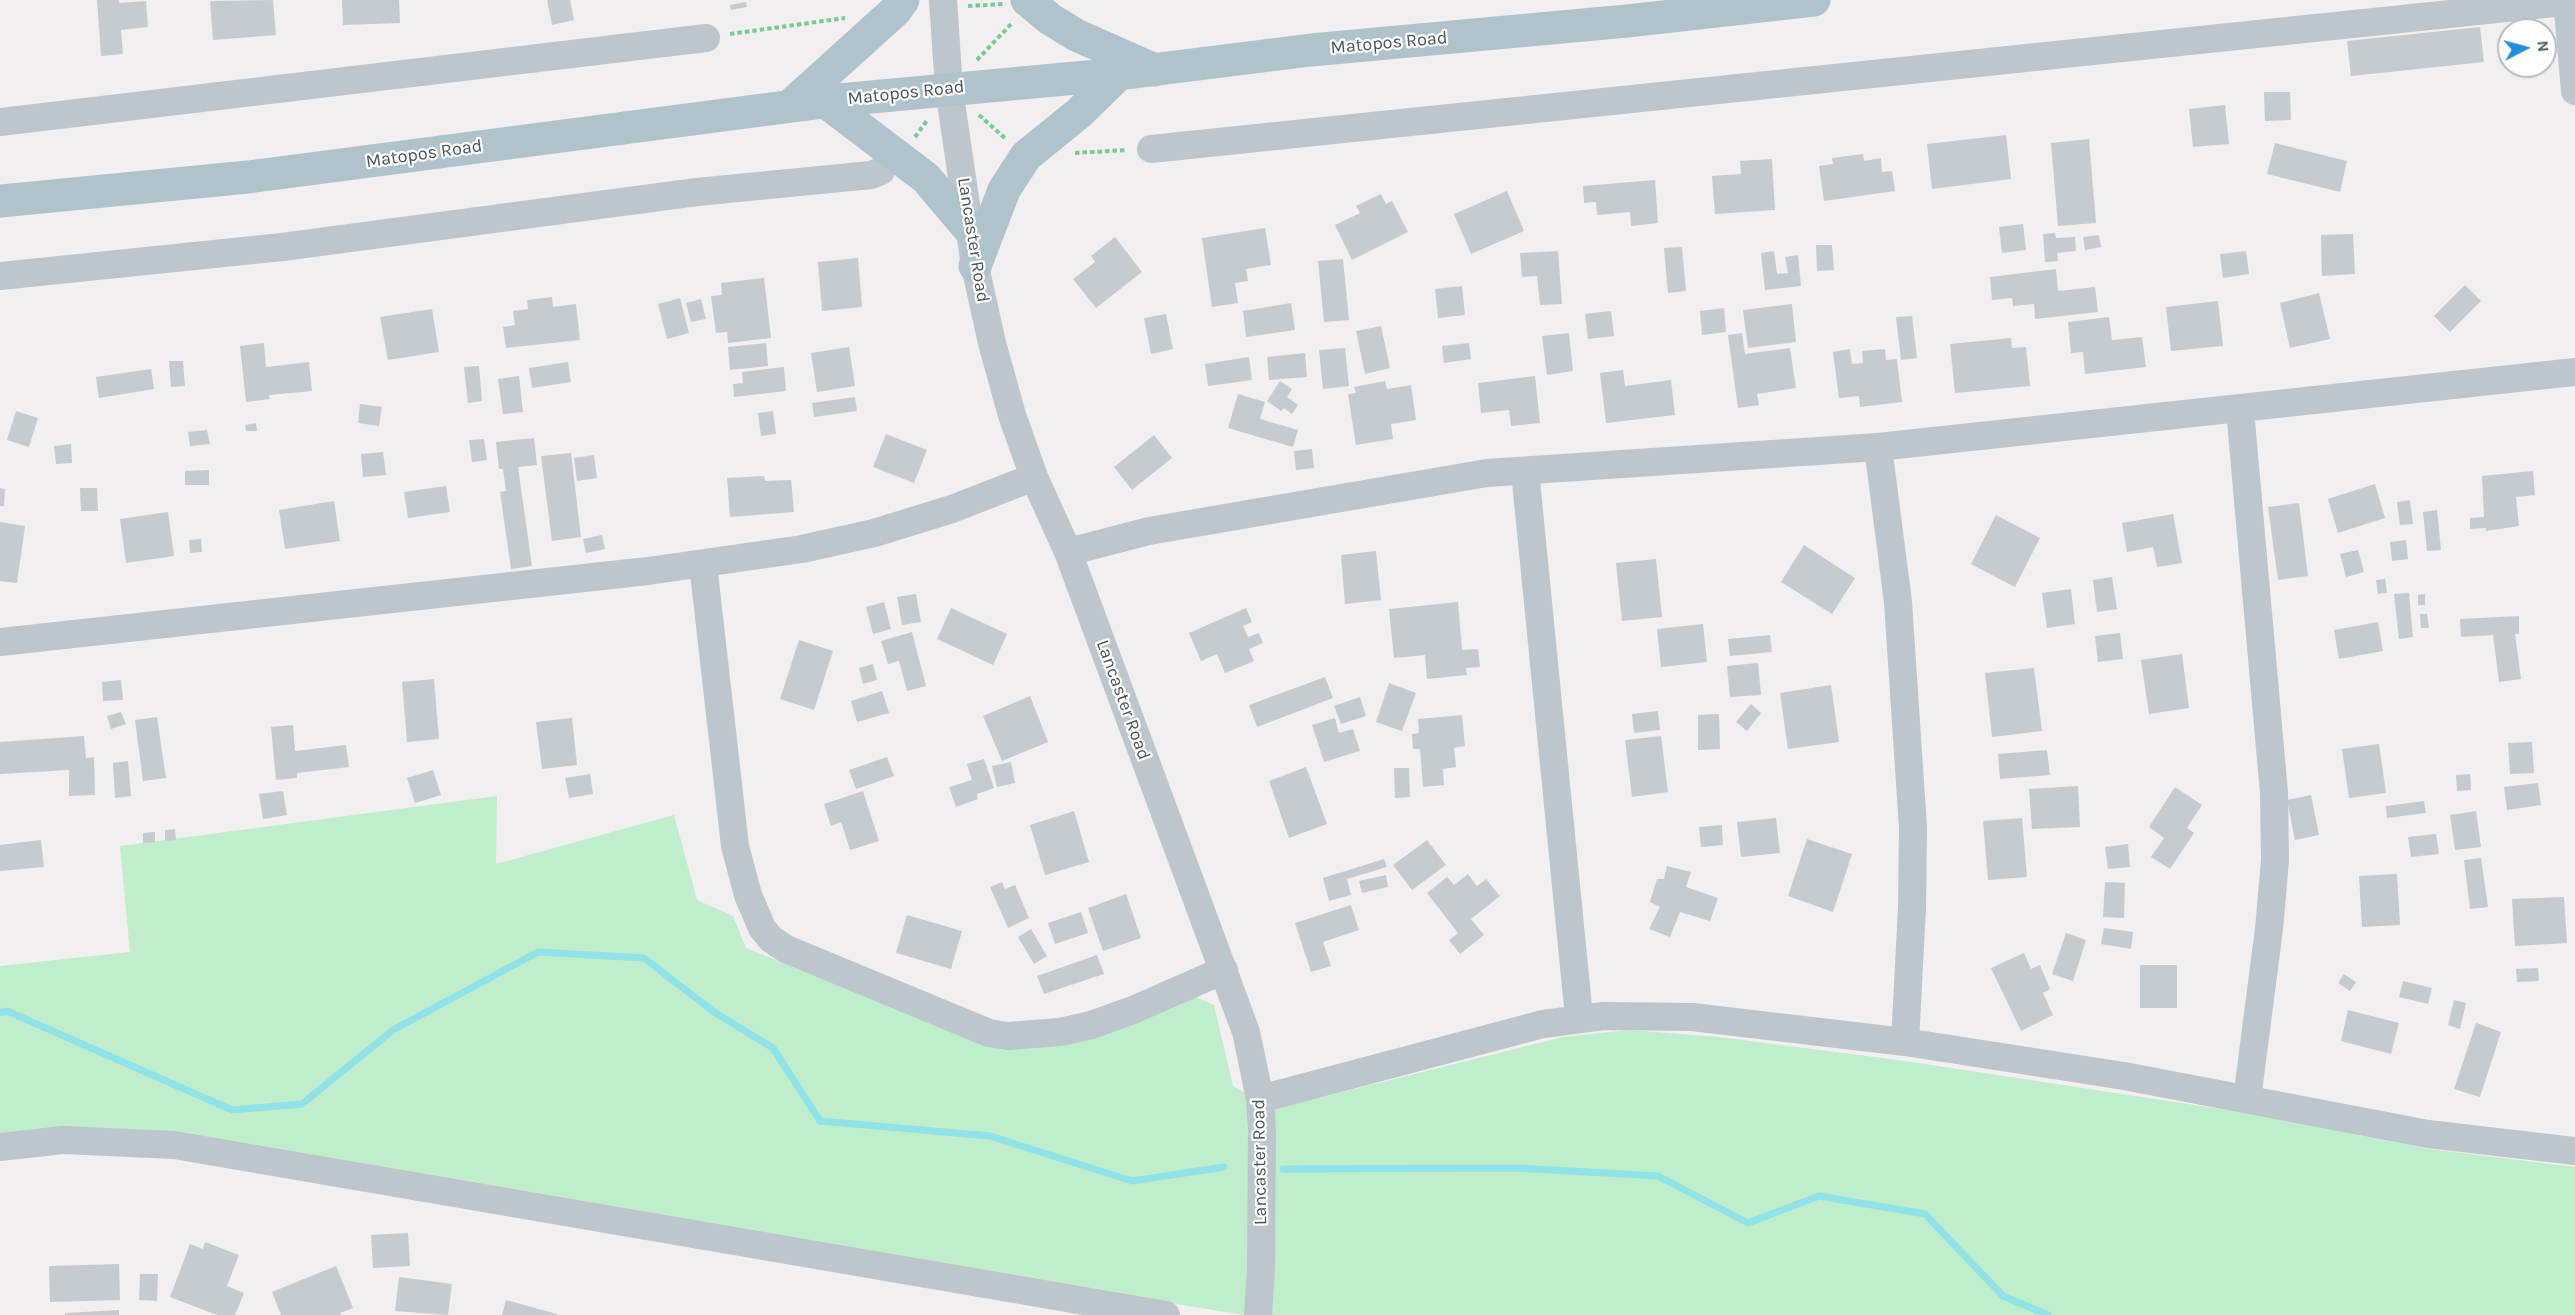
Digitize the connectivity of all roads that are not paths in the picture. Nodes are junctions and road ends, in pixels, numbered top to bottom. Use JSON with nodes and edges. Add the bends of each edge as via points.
{"nodes":[{"id":1,"x":903,"y":0,"type":"edge"},
{"id":2,"x":943,"y":0,"type":"edge"},
{"id":3,"x":1814,"y":0,"type":"edge"},
{"id":4,"x":2570,"y":1,"type":"edge"},
{"id":5,"x":1029,"y":2,"type":"edge"},
{"id":6,"x":706,"y":38,"type":"dead end"},
{"id":7,"x":1155,"y":70,"type":"junction"},
{"id":8,"x":1119,"y":74,"type":"junction"},
{"id":9,"x":950,"y":89,"type":"junction"},
{"id":10,"x":2575,"y":91,"type":"edge"},
{"id":11,"x":826,"y":102,"type":"junction"},
{"id":12,"x":790,"y":106,"type":"junction"},
{"id":13,"x":0,"y":122,"type":"edge"},
{"id":14,"x":1151,"y":149,"type":"dead end"},
{"id":15,"x":891,"y":164,"type":"junction"},
{"id":16,"x":0,"y":201,"type":"edge"},
{"id":17,"x":970,"y":230,"type":"junction"},
{"id":18,"x":975,"y":266,"type":"junction"},
{"id":19,"x":0,"y":276,"type":"edge"},
{"id":20,"x":2575,"y":372,"type":"edge"},
{"id":21,"x":2240,"y":410,"type":"junction"},
{"id":22,"x":1878,"y":447,"type":"junction"},
{"id":23,"x":1525,"y":471,"type":"junction"},
{"id":24,"x":1034,"y":477,"type":"junction"},
{"id":25,"x":1068,"y":552,"type":"junction"},
{"id":26,"x":703,"y":564,"type":"junction"},
{"id":27,"x":0,"y":642,"type":"edge"},
{"id":28,"x":1224,"y":969,"type":"junction"},
{"id":29,"x":1580,"y":1017,"type":"junction"},
{"id":30,"x":1905,"y":1042,"type":"junction"},
{"id":31,"x":1260,"y":1099,"type":"junction"},
{"id":32,"x":2247,"y":1099,"type":"junction"},
{"id":33,"x":0,"y":1147,"type":"edge"},
{"id":34,"x":2575,"y":1151,"type":"edge"},
{"id":35,"x":1166,"y":1315,"type":"edge"},
{"id":36,"x":1258,"y":1315,"type":"edge"}],
"edges":[{"from":1,"to":12,"type":"main road"},
{"from":2,"to":9,"type":"street","name":"Lancaster Road"},
{"from":3,"to":7,"type":"main road","name":"Matopos Road","via":[[1311,50]]},
{"from":4,"to":10,"type":"street"},
{"from":4,"to":14,"type":"street"},
{"from":5,"to":7,"type":"main road","via":[[1077,35]]},
{"from":6,"to":13,"type":"street"},
{"from":7,"to":8,"type":"main road","name":"Matopos Road"},
{"from":8,"to":9,"type":"main road","name":"Matopos Road"},
{"from":8,"to":18,"type":"main road","via":[[1026,156],[1004,190]]},
{"from":9,"to":11,"type":"main road","name":"Matopos Road"},
{"from":9,"to":17,"type":"street","name":"Lancaster Road"},
{"from":11,"to":12,"type":"main road","name":"Matopos Road"},
{"from":11,"to":15,"type":"main road"},
{"from":12,"to":16,"type":"main road","name":"Matopos Road","via":[[248,177]]},
{"from":15,"to":17,"type":"main road","via":[[926,178]]},
{"from":15,"to":19,"type":"street","via":[[871,175],[697,192],[282,247]]},
{"from":17,"to":18,"type":"street","name":"Lancaster Road"},
{"from":18,"to":24,"type":"street","name":"Lancaster Road","via":[[1012,415]]},
{"from":20,"to":21,"type":"street"},
{"from":21,"to":22,"type":"street"},
{"from":21,"to":32,"type":"street","via":[[2274,793],[2275,860]]},
{"from":22,"to":23,"type":"street"},
{"from":22,"to":30,"type":"street","via":[[1899,613],[1913,828]]},
{"from":23,"to":25,"type":"street","via":[[1477,475],[1149,531]]},
{"from":23,"to":29,"type":"street"},
{"from":24,"to":25,"type":"street","name":"Lancaster Road"},
{"from":24,"to":26,"type":"street","via":[[952,509],[874,533]]},
{"from":25,"to":28,"type":"street","name":"Lancaster Road"},
{"from":26,"to":27,"type":"street"},
{"from":26,"to":28,"type":"street","via":[[735,846],[747,895],[771,939],[786,949],[978,1029],[1008,1036],[1050,1034],[1091,1025]]},
{"from":28,"to":31,"type":"street","name":"Lancaster Road","via":[[1246,1032]]},
{"from":29,"to":30,"type":"street","via":[[1692,1017]]},
{"from":29,"to":31,"type":"street"},
{"from":30,"to":32,"type":"street"},
{"from":31,"to":36,"type":"street","name":"Lancaster Road","via":[[1263,1180]]},
{"from":32,"to":34,"type":"street","via":[[2428,1134]]},
{"from":33,"to":35,"type":"street","via":[[63,1140],[174,1145]]}]}
